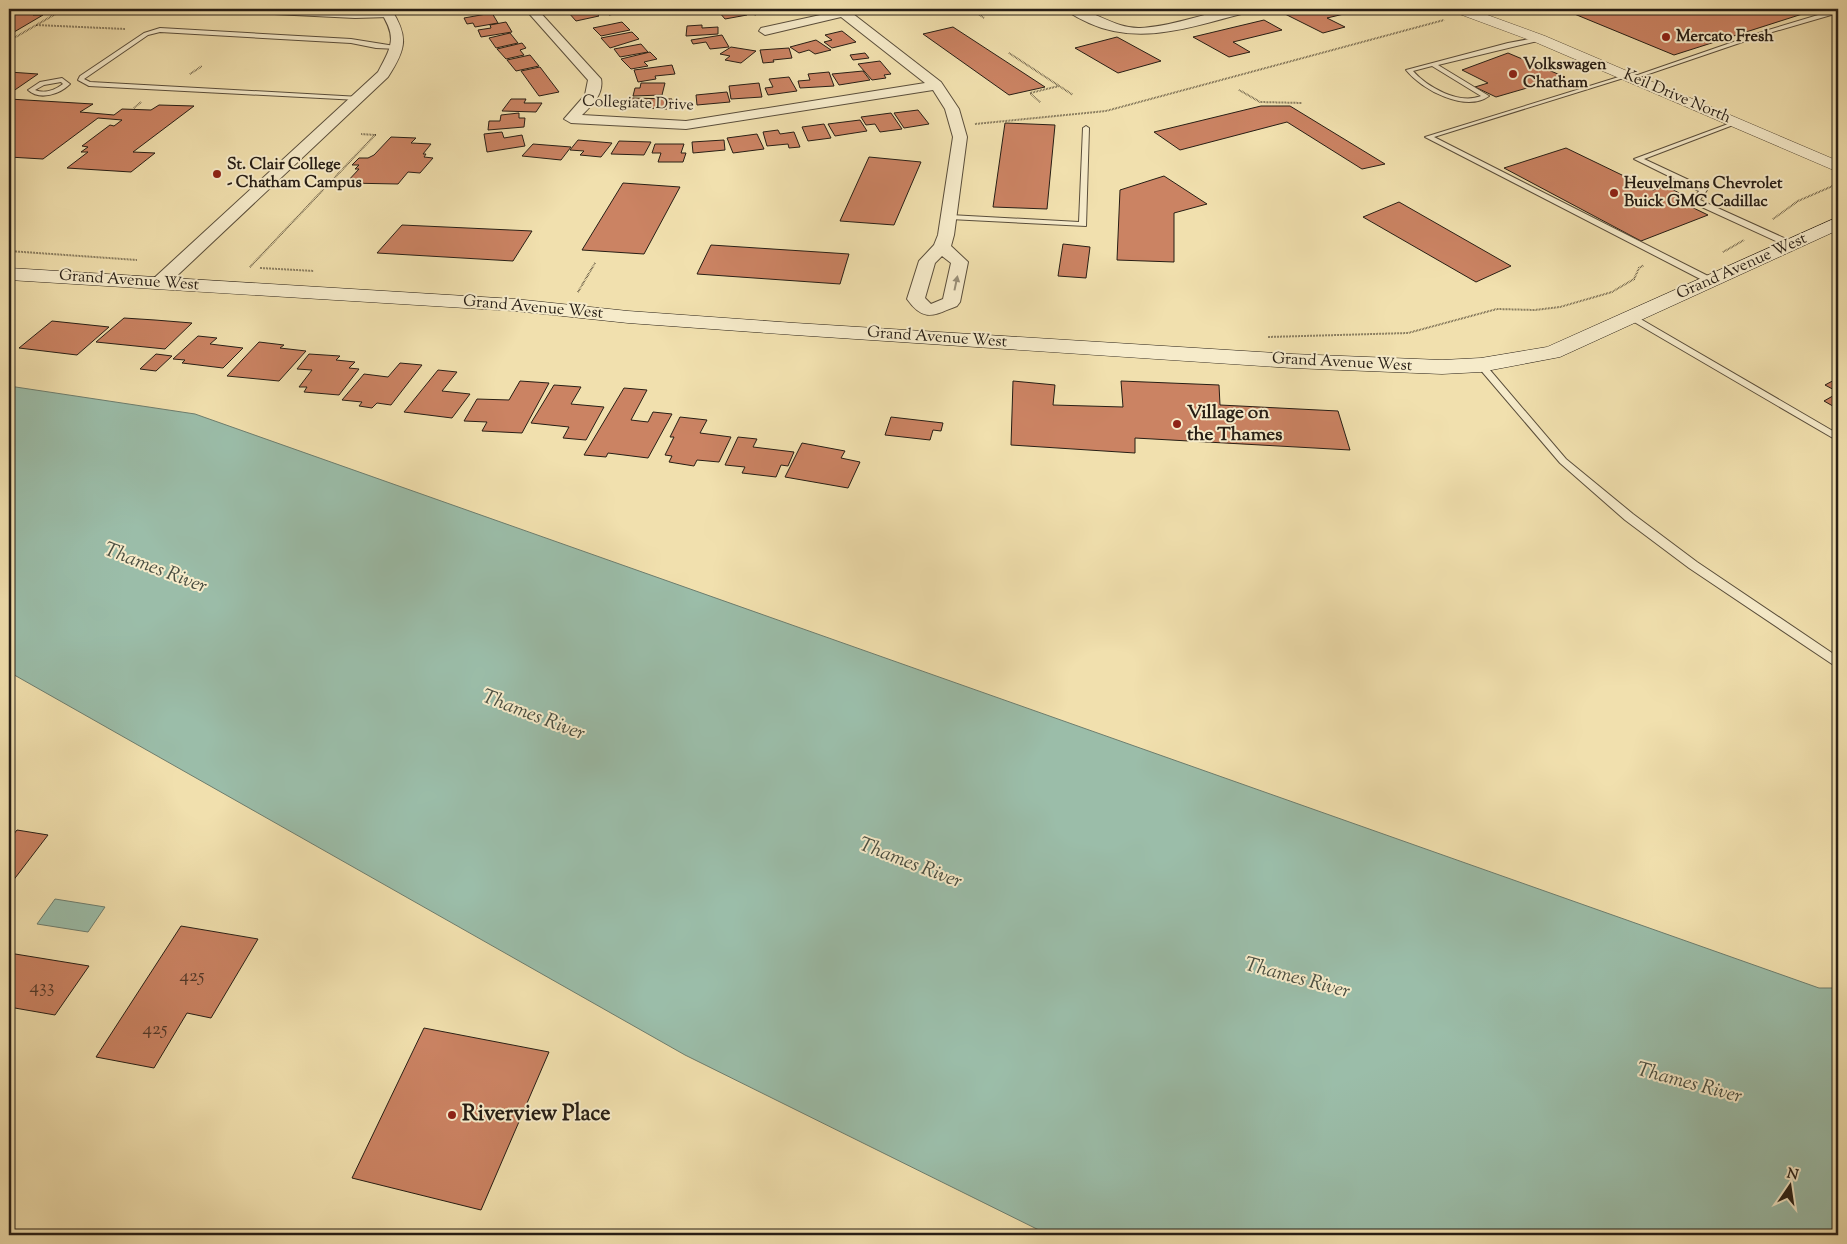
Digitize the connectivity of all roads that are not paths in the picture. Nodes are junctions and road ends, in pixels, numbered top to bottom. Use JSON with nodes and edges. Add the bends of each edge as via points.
{"nodes":[{"id":1,"x":214,"y":9,"type":"edge"},
{"id":2,"x":531,"y":9,"type":"edge"},
{"id":3,"x":1072,"y":9,"type":"edge"},
{"id":4,"x":1245,"y":9,"type":"edge"},
{"id":5,"x":1462,"y":10,"type":"edge"},
{"id":6,"x":1838,"y":10,"type":"edge"},
{"id":7,"x":841,"y":11,"type":"edge"},
{"id":8,"x":387,"y":12,"type":"edge"},
{"id":9,"x":765,"y":30,"type":"dead end"},
{"id":10,"x":1540,"y":40,"type":"junction"},
{"id":11,"x":398,"y":47,"type":"junction"},
{"id":12,"x":1434,"y":65,"type":"junction"},
{"id":13,"x":1630,"y":77,"type":"junction"},
{"id":14,"x":81,"y":80,"type":"junction"},
{"id":15,"x":67,"y":83,"type":"junction"},
{"id":16,"x":936,"y":85,"type":"junction"},
{"id":17,"x":358,"y":98,"type":"junction"},
{"id":18,"x":1738,"y":122,"type":"junction"},
{"id":19,"x":1086,"y":128,"type":"dead end"},
{"id":20,"x":1838,"y":167,"type":"edge"},
{"id":21,"x":950,"y":217,"type":"junction"},
{"id":22,"x":1836,"y":227,"type":"edge"},
{"id":23,"x":1792,"y":245,"type":"junction"},
{"id":24,"x":942,"y":247,"type":"junction"},
{"id":25,"x":9,"y":274,"type":"edge"},
{"id":26,"x":1712,"y":282,"type":"junction"},
{"id":27,"x":159,"y":283,"type":"junction"},
{"id":28,"x":928,"y":311,"type":"junction"},
{"id":29,"x":1632,"y":317,"type":"junction"},
{"id":30,"x":923,"y":336,"type":"junction"},
{"id":31,"x":1481,"y":365,"type":"junction"},
{"id":32,"x":1838,"y":438,"type":"edge"},
{"id":33,"x":1838,"y":663,"type":"edge"}],
"edges":[{"from":1,"to":8,"type":"lane","via":[[354,16]]},
{"from":2,"to":16,"type":"street","name":"Collegiate Drive","via":[[597,85],[596,92],[571,119],[686,125]]},
{"from":3,"to":4,"type":"street","via":[[1092,21],[1130,32],[1176,26]]},
{"from":5,"to":10,"type":"main road","name":"Keil Drive North"},
{"from":6,"to":13,"type":"lane"},
{"from":7,"to":9,"type":"street"},
{"from":7,"to":16,"type":"street"},
{"from":8,"to":11,"type":"street","via":[[399,30]]},
{"from":10,"to":12,"type":"lane"},
{"from":10,"to":13,"type":"main road","name":"Keil Drive North"},
{"from":11,"to":14,"type":"lane","via":[[160,30],[150,32]]},
{"from":11,"to":17,"type":"street","via":[[383,74]]},
{"from":12,"to":12,"type":"lane","via":[[1409,70],[1415,79],[1460,100],[1478,101],[1486,96]]},
{"from":13,"to":18,"type":"main road","name":"Keil Drive North"},
{"from":13,"to":26,"type":"lane","via":[[1428,136]]},
{"from":14,"to":15,"type":"lane"},
{"from":14,"to":17,"type":"lane","via":[[89,84]]},
{"from":15,"to":15,"type":"lane","via":[[52,92],[35,93],[31,90],[48,81]]},
{"from":16,"to":21,"type":"street","via":[[949,100],[960,137]]},
{"from":17,"to":27,"type":"street"},
{"from":18,"to":20,"type":"main road","name":"Keil Drive North"},
{"from":18,"to":23,"type":"lane","via":[[1638,159],[1703,190],[1696,201]]},
{"from":19,"to":21,"type":"lane","via":[[1083,224]]},
{"from":21,"to":24,"type":"street"},
{"from":22,"to":23,"type":"main road","name":"Grand Avenue West"},
{"from":23,"to":26,"type":"main road","name":"Grand Avenue West"},
{"from":24,"to":28,"type":"street","via":[[927,261],[916,299]]},
{"from":28,"to":24,"type":"street","one_way":true,"via":[[952,302],[960,262]]},
{"from":25,"to":27,"type":"main road","name":"Grand Avenue West"},
{"from":26,"to":29,"type":"main road","name":"Grand Avenue West"},
{"from":27,"to":30,"type":"main road","name":"Grand Avenue West","via":[[515,305],[638,318]]},
{"from":28,"to":30,"type":"street"},
{"from":29,"to":31,"type":"main road","name":"Grand Avenue West","via":[[1552,352]]},
{"from":29,"to":32,"type":"lane"},
{"from":30,"to":31,"type":"main road","name":"Grand Avenue West","via":[[1381,366]]},
{"from":31,"to":33,"type":"lane","via":[[1563,461],[1629,517]]}]}
